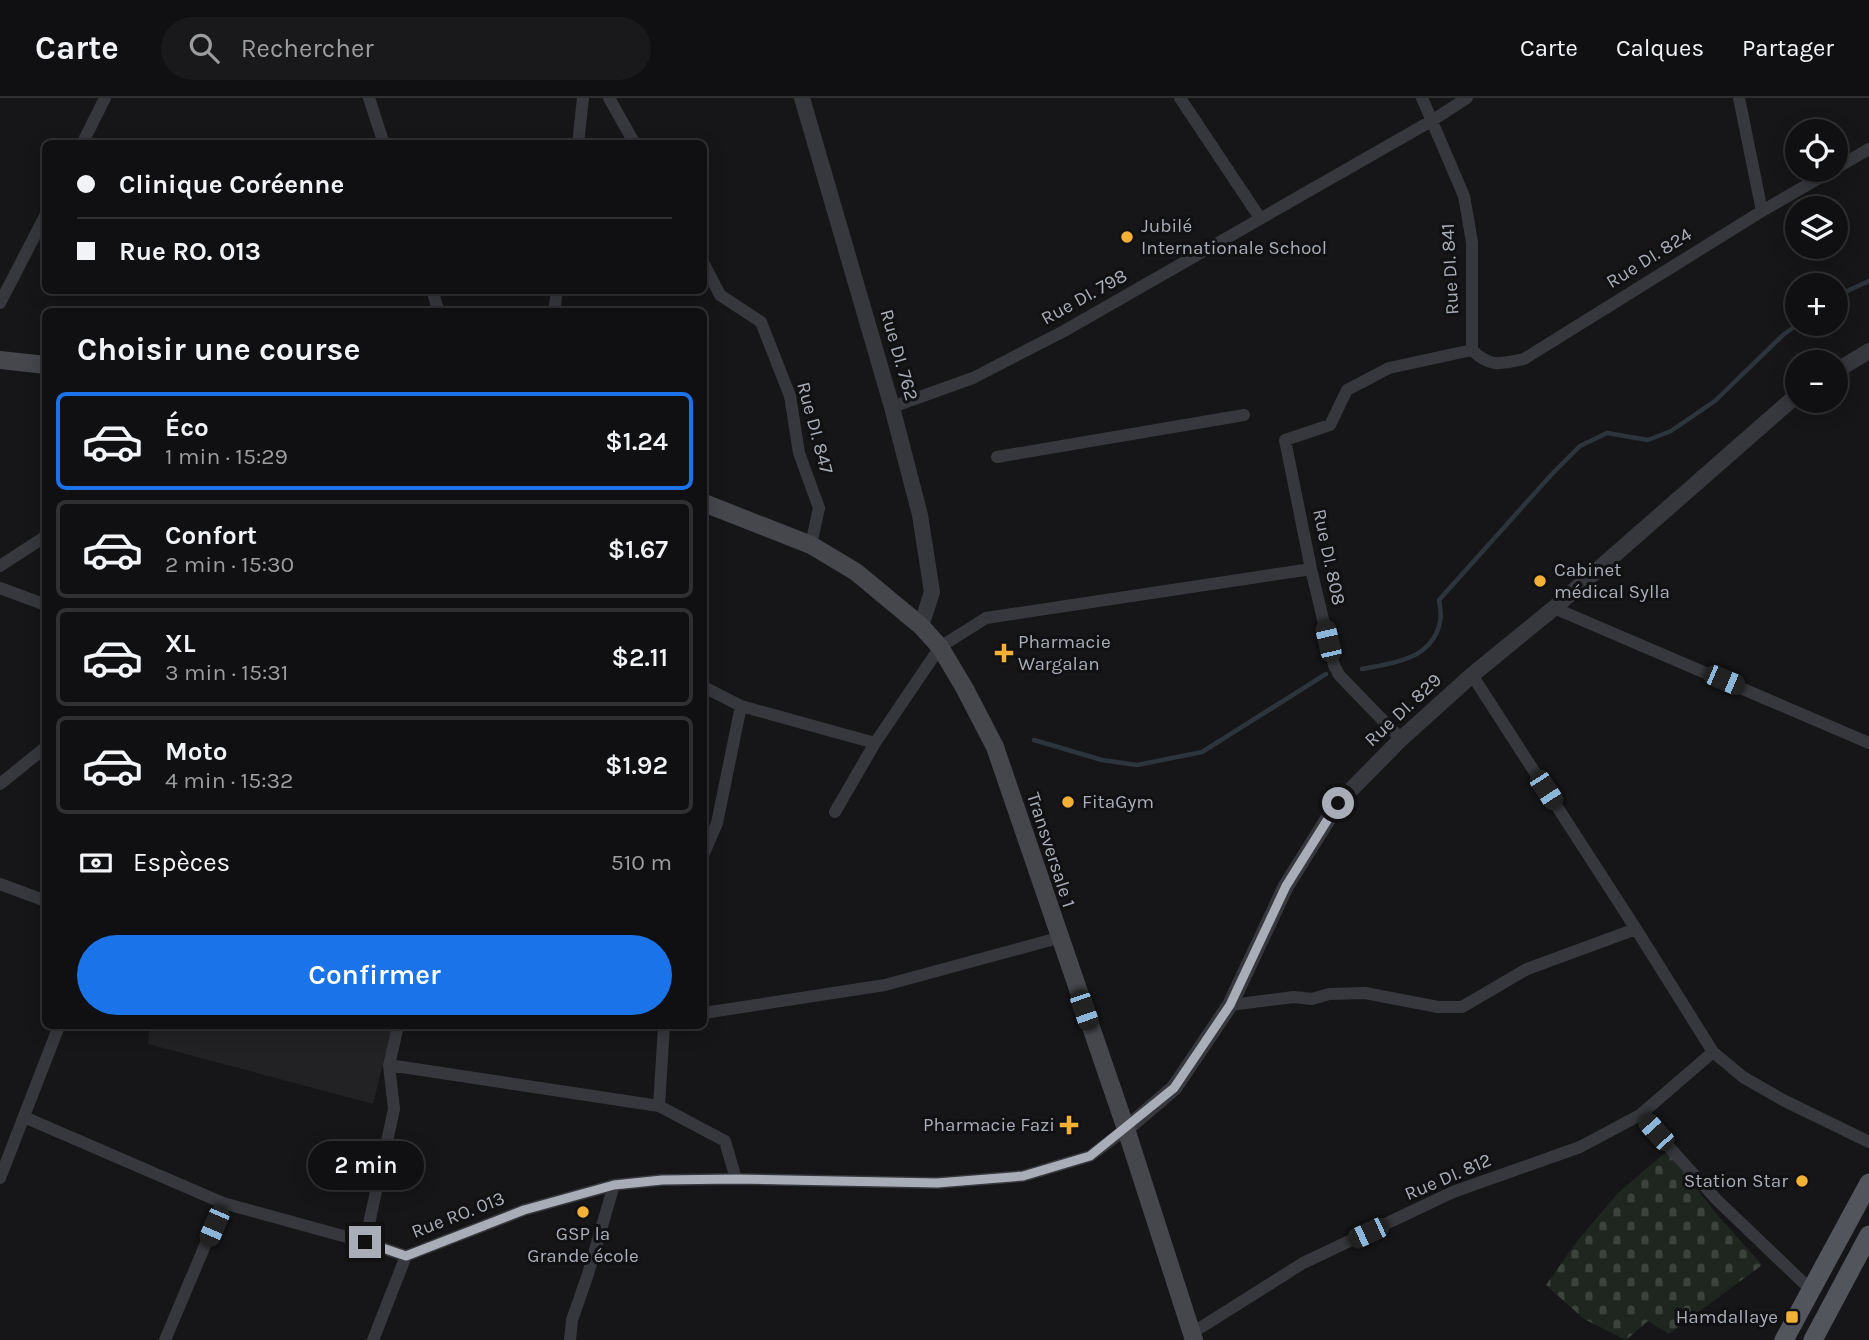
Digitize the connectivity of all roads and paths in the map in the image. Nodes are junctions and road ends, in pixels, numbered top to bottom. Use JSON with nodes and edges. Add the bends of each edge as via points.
{"nodes":[{"id":1,"x":105,"y":98,"type":"edge"},
{"id":2,"x":369,"y":98,"type":"edge"},
{"id":3,"x":583,"y":98,"type":"edge"},
{"id":4,"x":609,"y":98,"type":"edge"},
{"id":5,"x":802,"y":98,"type":"edge"},
{"id":6,"x":1180,"y":98,"type":"edge"},
{"id":7,"x":1422,"y":98,"type":"edge"},
{"id":8,"x":1467,"y":98,"type":"edge"},
{"id":9,"x":1739,"y":98,"type":"edge"},
{"id":10,"x":1433,"y":120,"type":"junction"},
{"id":11,"x":84,"y":140,"type":"edge"},
{"id":12,"x":383,"y":140,"type":"edge"},
{"id":13,"x":578,"y":140,"type":"edge"},
{"id":14,"x":633,"y":140,"type":"edge"},
{"id":15,"x":1869,"y":149,"type":"edge"},
{"id":16,"x":1848,"y":161,"type":"edge"},
{"id":17,"x":1812,"y":182,"type":"edge"},
{"id":18,"x":1762,"y":211,"type":"junction"},
{"id":19,"x":1260,"y":218,"type":"junction"},
{"id":20,"x":42,"y":222,"type":"edge"},
{"id":21,"x":707,"y":270,"type":"edge"},
{"id":22,"x":0,"y":303,"type":"edge"},
{"id":23,"x":1869,"y":351,"type":"edge"},
{"id":24,"x":1476,"y":355,"type":"junction"},
{"id":25,"x":0,"y":360,"type":"edge"},
{"id":26,"x":1848,"y":364,"type":"edge"},
{"id":27,"x":42,"y":365,"type":"edge"},
{"id":28,"x":1785,"y":406,"type":"edge"},
{"id":29,"x":892,"y":407,"type":"junction"},
{"id":30,"x":1244,"y":415,"type":"dead end"},
{"id":31,"x":1286,"y":440,"type":"joint"},
{"id":32,"x":997,"y":457,"type":"dead end"},
{"id":33,"x":707,"y":504,"type":"edge"},
{"id":34,"x":42,"y":539,"type":"edge"},
{"id":35,"x":811,"y":545,"type":"junction"},
{"id":36,"x":0,"y":566,"type":"edge"},
{"id":37,"x":1311,"y":569,"type":"junction"},
{"id":38,"x":0,"y":587,"type":"edge"},
{"id":39,"x":42,"y":603,"type":"edge"},
{"id":40,"x":1554,"y":608,"type":"junction"},
{"id":41,"x":921,"y":626,"type":"junction"},
{"id":42,"x":940,"y":647,"type":"junction"},
{"id":43,"x":1472,"y":675,"type":"junction"},
{"id":44,"x":707,"y":689,"type":"edge"},
{"id":45,"x":741,"y":706,"type":"junction"},
{"id":46,"x":1401,"y":738,"type":"junction"},
{"id":47,"x":875,"y":743,"type":"junction"},
{"id":48,"x":1869,"y":743,"type":"edge"},
{"id":49,"x":42,"y":750,"type":"edge"},
{"id":50,"x":0,"y":784,"type":"edge"},
{"id":51,"x":835,"y":812,"type":"dead end"},
{"id":52,"x":707,"y":846,"type":"edge"},
{"id":53,"x":0,"y":884,"type":"edge"},
{"id":54,"x":42,"y":900,"type":"edge"},
{"id":55,"x":1636,"y":929,"type":"junction"},
{"id":56,"x":1058,"y":938,"type":"junction"},
{"id":57,"x":1230,"y":1005,"type":"junction"},
{"id":58,"x":707,"y":1013,"type":"edge"},
{"id":59,"x":58,"y":1029,"type":"edge"},
{"id":60,"x":397,"y":1029,"type":"edge"},
{"id":61,"x":664,"y":1029,"type":"edge"},
{"id":62,"x":1713,"y":1052,"type":"junction"},
{"id":63,"x":389,"y":1065,"type":"junction"},
{"id":64,"x":659,"y":1105,"type":"junction"},
{"id":65,"x":1640,"y":1115,"type":"junction"},
{"id":66,"x":24,"y":1117,"type":"junction"},
{"id":67,"x":1126,"y":1129,"type":"junction"},
{"id":68,"x":1869,"y":1142,"type":"edge"},
{"id":69,"x":0,"y":1178,"type":"edge"},
{"id":70,"x":736,"y":1179,"type":"junction"},
{"id":71,"x":1869,"y":1183,"type":"edge"},
{"id":72,"x":614,"y":1185,"type":"junction"},
{"id":73,"x":223,"y":1203,"type":"junction"},
{"id":74,"x":1869,"y":1235,"type":"edge"},
{"id":75,"x":365,"y":1242,"type":"junction"},
{"id":76,"x":406,"y":1256,"type":"junction"},
{"id":77,"x":1811,"y":1290,"type":"junction"},
{"id":78,"x":1193,"y":1336,"type":"edge"},
{"id":79,"x":165,"y":1340,"type":"edge"},
{"id":80,"x":373,"y":1340,"type":"edge"},
{"id":81,"x":570,"y":1340,"type":"edge"},
{"id":82,"x":1784,"y":1340,"type":"edge"},
{"id":83,"x":1813,"y":1340,"type":"edge"}],
"edges":[{"from":1,"to":11,"type":"street"},
{"from":2,"to":12,"type":"street"},
{"from":3,"to":13,"type":"street"},
{"from":4,"to":14,"type":"street"},
{"from":5,"to":29,"type":"street","name":"Rue DI. 762"},
{"from":6,"to":19,"type":"street"},
{"from":7,"to":10,"type":"street","name":"Rue DI. 841"},
{"from":8,"to":10,"type":"street","name":"Rue DI. 798"},
{"from":9,"to":18,"type":"street"},
{"from":10,"to":19,"type":"street","name":"Rue DI. 798"},
{"from":10,"to":24,"type":"street","name":"Rue DI. 841","via":[[1464,196],[1472,243]]},
{"from":15,"to":16,"type":"street","name":"Rue DI. 824"},
{"from":17,"to":18,"type":"street","name":"Rue DI. 824"},
{"from":18,"to":24,"type":"street","name":"Rue DI. 824","via":[[1524,359],[1497,364]]},
{"from":19,"to":29,"type":"street","name":"Rue DI. 798","via":[[973,378]]},
{"from":20,"to":22,"type":"street"},
{"from":21,"to":35,"type":"street","name":"Rue DI. 847","via":[[720,295],[761,322],[790,396],[799,453],[819,508]]},
{"from":23,"to":26,"type":"street"},
{"from":24,"to":31,"type":"street","name":"Rue DI. 824","via":[[1389,368],[1347,390],[1330,425]]},
{"from":25,"to":27,"type":"main road"},
{"from":28,"to":40,"type":"street","name":"Rue DI. 829"},
{"from":29,"to":41,"type":"street","name":"Rue DI. 762","via":[[920,515],[932,592]]},
{"from":30,"to":32,"type":"street"},
{"from":31,"to":37,"type":"street","name":"Rue DI. 808"},
{"from":33,"to":35,"type":"main road","name":"Transversale 1"},
{"from":34,"to":36,"type":"street"},
{"from":35,"to":41,"type":"main road","name":"Transversale 1","via":[[856,572]]},
{"from":37,"to":42,"type":"street","via":[[986,618]]},
{"from":37,"to":46,"type":"street","name":"Rue DI. 808","via":[[1339,675]]},
{"from":38,"to":39,"type":"street"},
{"from":40,"to":43,"type":"street","name":"Rue DI. 829"},
{"from":40,"to":48,"type":"street"},
{"from":41,"to":42,"type":"main road","name":"Transversale 1"},
{"from":42,"to":47,"type":"street"},
{"from":42,"to":56,"type":"main road","name":"Transversale 1","via":[[995,747]]},
{"from":43,"to":46,"type":"street","name":"Rue DI. 829"},
{"from":43,"to":55,"type":"street"},
{"from":44,"to":45,"type":"street"},
{"from":45,"to":47,"type":"street"},
{"from":45,"to":52,"type":"street","via":[[717,823]]},
{"from":46,"to":57,"type":"street","name":"Rue DI. 829","via":[[1338,803],[1286,886]]},
{"from":47,"to":51,"type":"street"},
{"from":49,"to":50,"type":"street"},
{"from":53,"to":54,"type":"street"},
{"from":55,"to":57,"type":"street","via":[[1527,969],[1462,1007],[1365,993]]},
{"from":55,"to":62,"type":"street"},
{"from":56,"to":58,"type":"street","via":[[885,985]]},
{"from":56,"to":67,"type":"main road","name":"Transversale 1"},
{"from":57,"to":67,"type":"street","name":"Rue DI. 829","via":[[1174,1088]]},
{"from":59,"to":66,"type":"street"},
{"from":60,"to":63,"type":"street"},
{"from":61,"to":64,"type":"street"},
{"from":62,"to":65,"type":"street","name":"Rue DI. 812"},
{"from":62,"to":68,"type":"street","via":[[1743,1077]]},
{"from":63,"to":64,"type":"street"},
{"from":63,"to":75,"type":"street","via":[[394,1109]]},
{"from":64,"to":70,"type":"street","via":[[725,1141]]},
{"from":65,"to":77,"type":"street","via":[[1717,1200]]},
{"from":65,"to":78,"type":"street","name":"Rue DI. 812","via":[[1580,1147],[1453,1192],[1303,1263]]},
{"from":66,"to":69,"type":"street"},
{"from":66,"to":73,"type":"street","name":"Rue RO. 013"},
{"from":67,"to":70,"type":"street","name":"Rue RO. 013","via":[[1090,1156],[1023,1176],[937,1183]]},
{"from":67,"to":78,"type":"main road","name":"Transversale 1"},
{"from":70,"to":72,"type":"street","name":"Rue RO. 013"},
{"from":71,"to":77,"type":"main road"},
{"from":72,"to":76,"type":"street","name":"Rue RO. 013","via":[[524,1210]]},
{"from":72,"to":81,"type":"street","via":[[572,1320]]},
{"from":73,"to":75,"type":"street","name":"Rue RO. 013"},
{"from":73,"to":79,"type":"street"},
{"from":74,"to":83,"type":"main road"},
{"from":75,"to":76,"type":"street","name":"Rue RO. 013"},
{"from":76,"to":80,"type":"street"},
{"from":77,"to":82,"type":"main road"}]}
